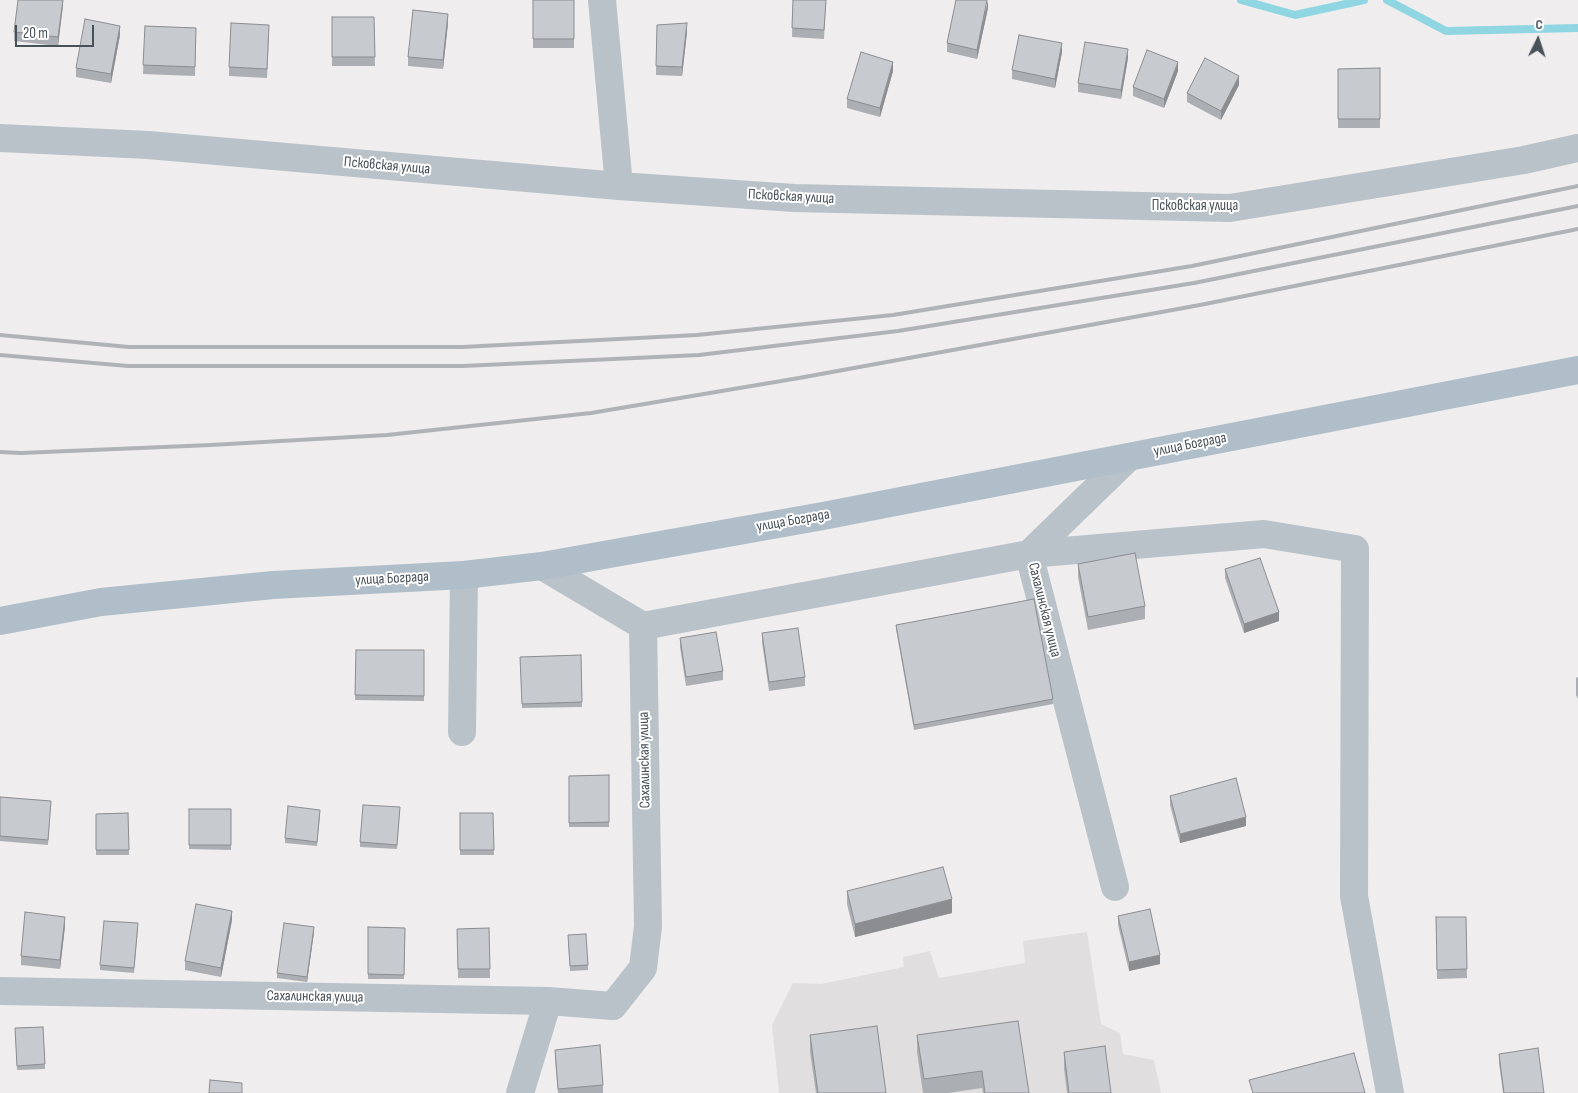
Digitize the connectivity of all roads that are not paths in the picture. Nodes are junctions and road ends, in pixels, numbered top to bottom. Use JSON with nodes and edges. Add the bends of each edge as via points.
{"nodes":[{"id":1,"x":602,"y":0,"type":"edge"},
{"id":2,"x":0,"y":138,"type":"edge"},
{"id":3,"x":1578,"y":148,"type":"edge"},
{"id":4,"x":618,"y":186,"type":"junction"},
{"id":5,"x":1578,"y":370,"type":"edge"},
{"id":6,"x":1129,"y":457,"type":"junction"},
{"id":7,"x":1029,"y":554,"type":"junction"},
{"id":8,"x":542,"y":566,"type":"junction"},
{"id":9,"x":464,"y":575,"type":"junction"},
{"id":10,"x":0,"y":621,"type":"edge"},
{"id":11,"x":643,"y":626,"type":"junction"},
{"id":12,"x":462,"y":732,"type":"dead end"},
{"id":13,"x":1114,"y":887,"type":"dead end"},
{"id":14,"x":0,"y":991,"type":"edge"},
{"id":15,"x":548,"y":1001,"type":"junction"},
{"id":16,"x":520,"y":1093,"type":"edge"},
{"id":17,"x":1390,"y":1093,"type":"edge"}],
"edges":[{"from":1,"to":4,"type":"street"},
{"from":2,"to":4,"type":"street","name":"Псковская улица","via":[[148,145]]},
{"from":3,"to":4,"type":"street","name":"Псковская улица","via":[[1524,160],[1230,208],[804,198]]},
{"from":5,"to":6,"type":"main road","name":"улица Бограда"},
{"from":6,"to":7,"type":"street"},
{"from":6,"to":8,"type":"main road","name":"улица Бограда"},
{"from":7,"to":11,"type":"street","name":"Сахалинская улица"},
{"from":7,"to":13,"type":"street","name":"Сахалинская улица"},
{"from":7,"to":17,"type":"street","via":[[1264,534],[1355,549],[1354,896]]},
{"from":8,"to":9,"type":"main road","name":"улица Бограда"},
{"from":8,"to":11,"type":"street"},
{"from":9,"to":10,"type":"main road","name":"улица Бограда","via":[[273,585],[110,601]]},
{"from":9,"to":12,"type":"street"},
{"from":11,"to":15,"type":"street","name":"Сахалинская улица","via":[[648,926],[643,968],[613,1006]]},
{"from":14,"to":15,"type":"street","name":"Сахалинская улица"},
{"from":15,"to":16,"type":"street"}]}
